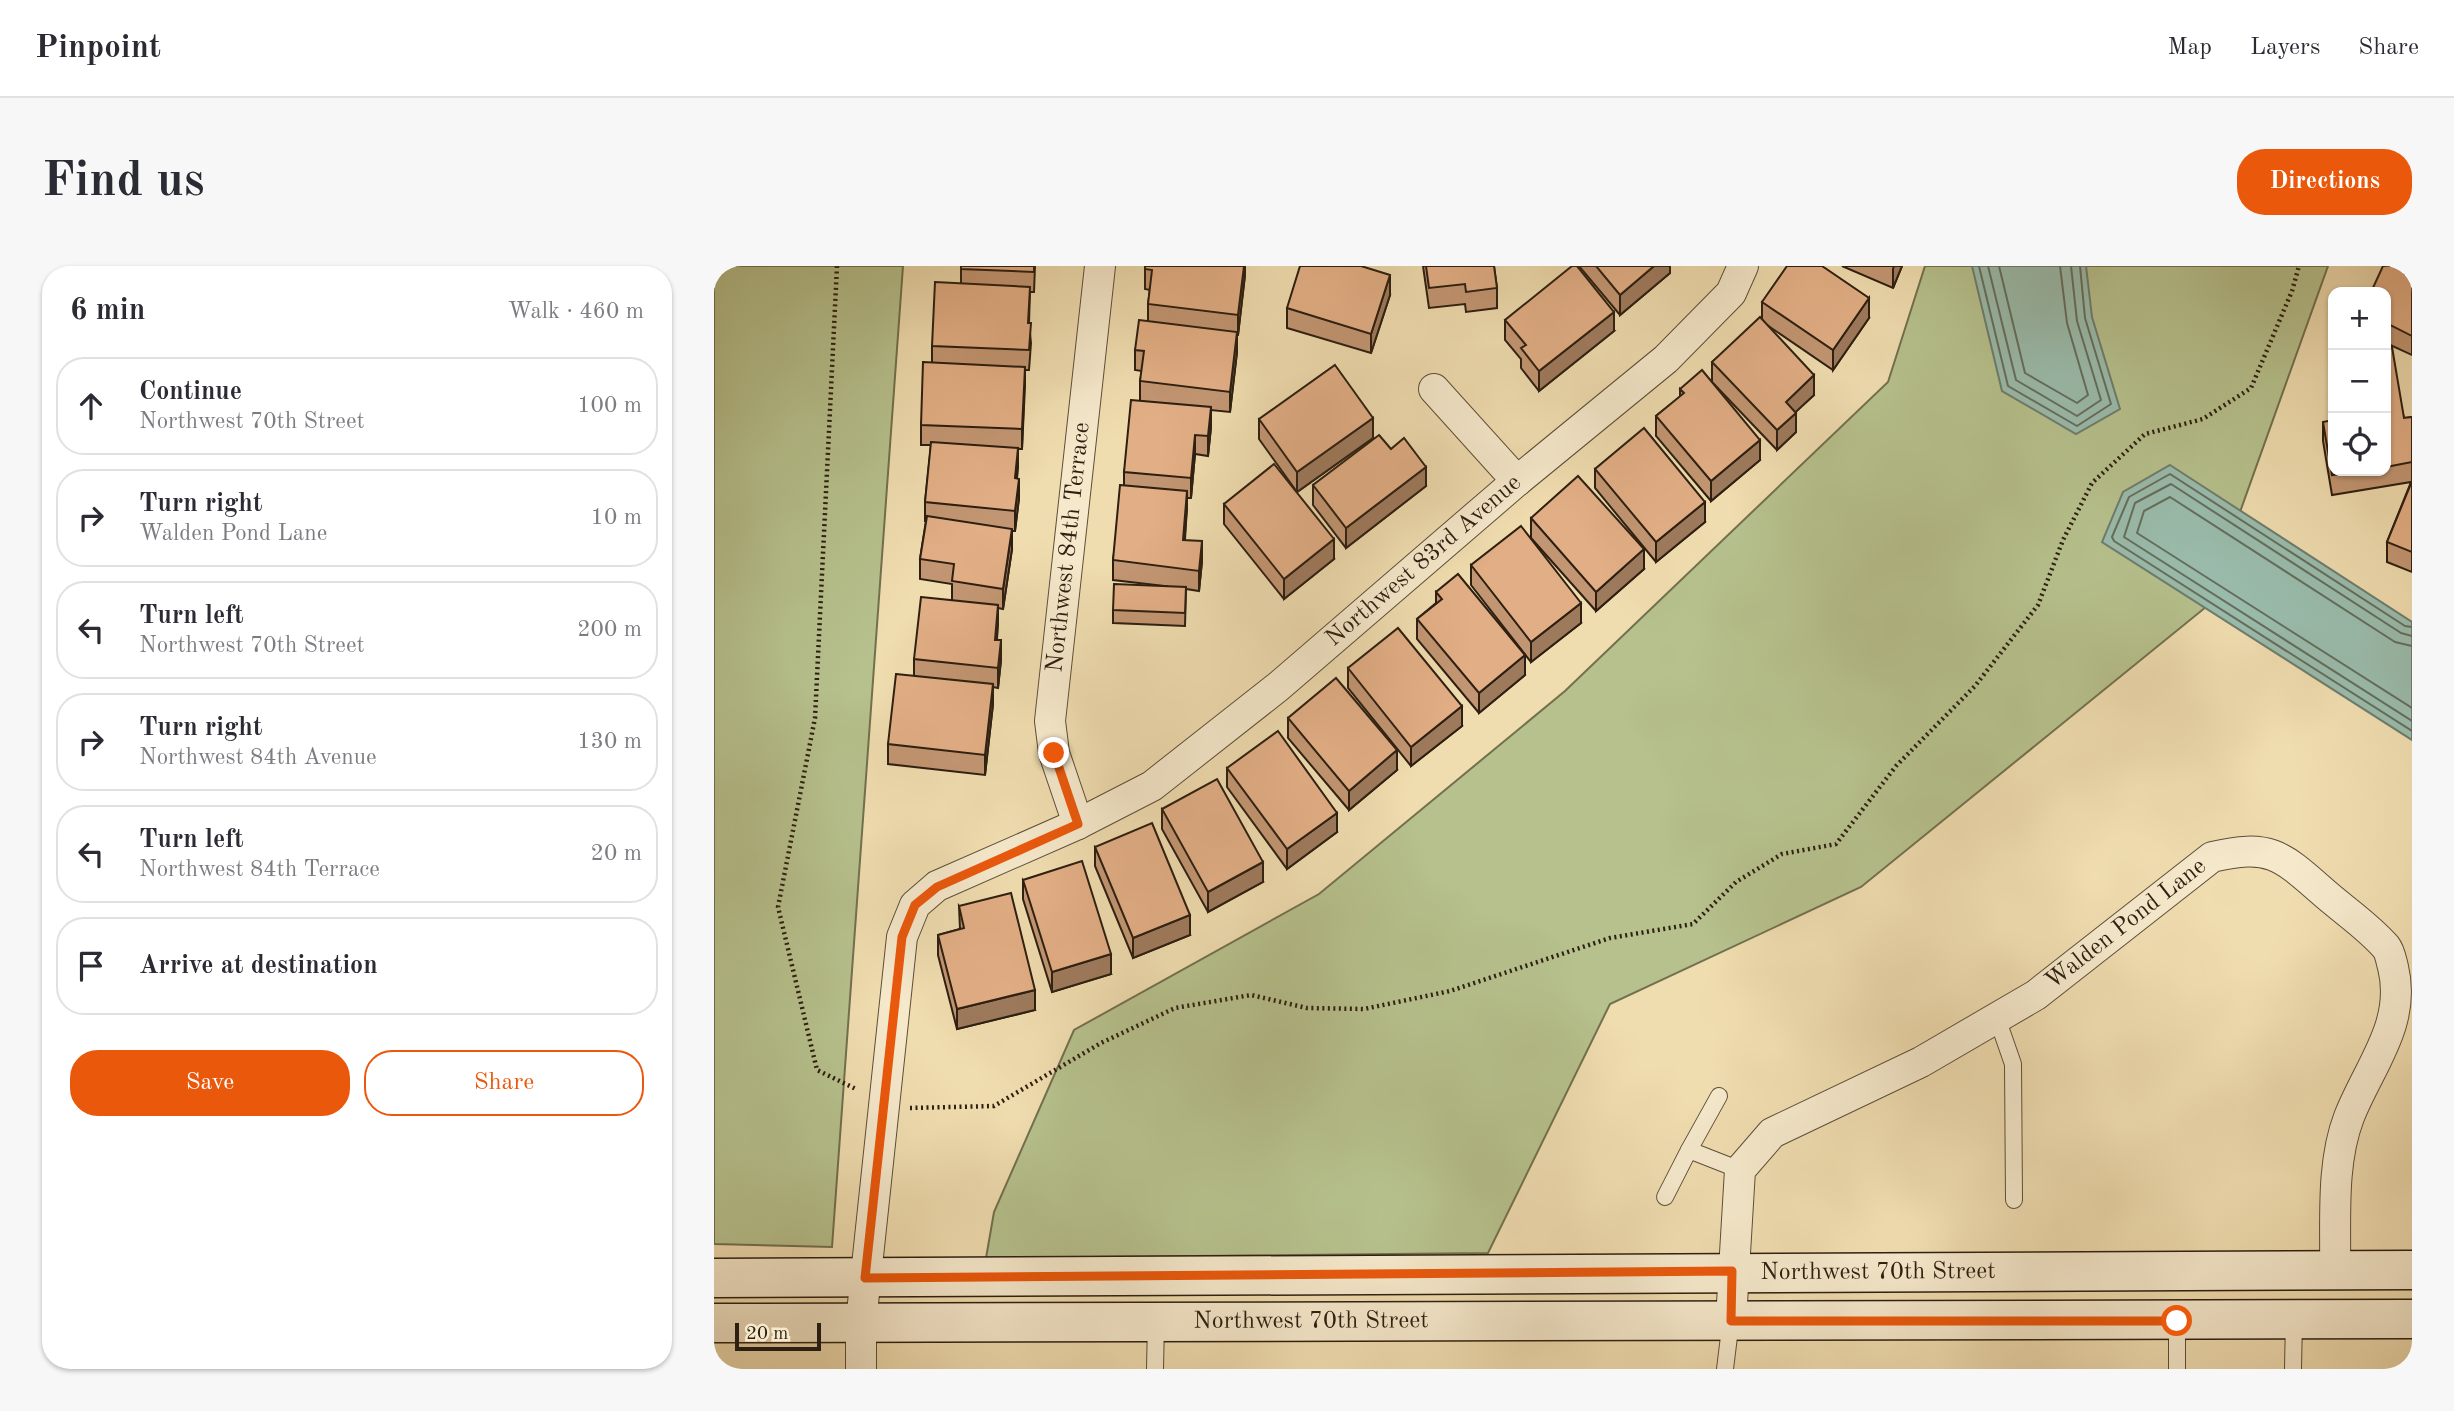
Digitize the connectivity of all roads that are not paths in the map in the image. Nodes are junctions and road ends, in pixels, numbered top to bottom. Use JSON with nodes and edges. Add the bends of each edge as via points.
{"nodes":[{"id":1,"x":1100,"y":266,"type":"edge"},
{"id":2,"x":1743,"y":266,"type":"edge"},
{"id":3,"x":1434,"y":389,"type":"dead end"},
{"id":4,"x":1517,"y":481,"type":"junction"},
{"id":5,"x":1078,"y":824,"type":"junction"},
{"id":6,"x":1997,"y":1018,"type":"junction"},
{"id":7,"x":1719,"y":1096,"type":"dead end"},
{"id":8,"x":1689,"y":1150,"type":"junction"},
{"id":9,"x":1740,"y":1170,"type":"junction"},
{"id":10,"x":1665,"y":1198,"type":"dead end"},
{"id":11,"x":2014,"y":1200,"type":"dead end"},
{"id":12,"x":2335,"y":1270,"type":"junction"},
{"id":13,"x":2412,"y":1270,"type":"edge"},
{"id":14,"x":1732,"y":1271,"type":"junction"},
{"id":15,"x":714,"y":1278,"type":"edge"},
{"id":16,"x":865,"y":1278,"type":"junction"},
{"id":17,"x":2294,"y":1319,"type":"junction"},
{"id":18,"x":2412,"y":1319,"type":"edge"},
{"id":19,"x":1731,"y":1321,"type":"junction"},
{"id":20,"x":2177,"y":1321,"type":"junction"},
{"id":21,"x":861,"y":1322,"type":"junction"},
{"id":22,"x":1156,"y":1322,"type":"junction"},
{"id":23,"x":714,"y":1324,"type":"edge"},
{"id":24,"x":861,"y":1369,"type":"edge"},
{"id":25,"x":1155,"y":1369,"type":"edge"},
{"id":26,"x":1725,"y":1369,"type":"edge"},
{"id":27,"x":2177,"y":1369,"type":"edge"},
{"id":28,"x":2293,"y":1369,"type":"edge"}],
"edges":[{"from":1,"to":5,"type":"street","name":"Northwest 84th Terrace","via":[[1050,721],[1054,753]]},
{"from":2,"to":4,"type":"street","name":"Northwest 83rd Avenue","via":[[1731,293],[1666,359]]},
{"from":3,"to":4,"type":"street"},
{"from":4,"to":5,"type":"street","name":"Northwest 83rd Avenue","via":[[1279,686],[1152,786]]},
{"from":5,"to":16,"type":"street","name":"Northwest 83rd Avenue","via":[[937,887],[915,905],[902,937]]},
{"from":6,"to":9,"type":"street","name":"Walden Pond Lane","via":[[1921,1062],[1772,1133]]},
{"from":6,"to":11,"type":"lane","via":[[2012,1065]]},
{"from":6,"to":12,"type":"street","name":"Walden Pond Lane","via":[[2036,995],[2212,857],[2245,850],[2268,852],[2293,866],[2388,949],[2395,976],[2395,1018],[2349,1117],[2337,1167]]},
{"from":7,"to":8,"type":"lane"},
{"from":8,"to":9,"type":"lane"},
{"from":8,"to":10,"type":"lane"},
{"from":9,"to":14,"type":"street"},
{"from":12,"to":13,"type":"street","name":"Northwest 70th Street"},
{"from":12,"to":14,"type":"street","name":"Northwest 70th Street"},
{"from":14,"to":16,"type":"street","name":"Northwest 70th Street"},
{"from":14,"to":19,"type":"street"},
{"from":15,"to":16,"type":"street","name":"Northwest 70th Street"},
{"from":16,"to":21,"type":"street","name":"Northwest 83rd Avenue"},
{"from":17,"to":18,"type":"street","name":"Northwest 70th Street"},
{"from":17,"to":20,"type":"street","name":"Northwest 70th Street"},
{"from":17,"to":28,"type":"lane"},
{"from":19,"to":20,"type":"street","name":"Northwest 70th Street"},
{"from":19,"to":22,"type":"street","name":"Northwest 70th Street"},
{"from":19,"to":26,"type":"lane"},
{"from":20,"to":27,"type":"lane"},
{"from":21,"to":22,"type":"street","name":"Northwest 70th Street"},
{"from":21,"to":23,"type":"street","name":"Northwest 70th Street"},
{"from":21,"to":24,"type":"street","name":"Northwest 83rd Avenue"},
{"from":22,"to":25,"type":"lane"}]}
